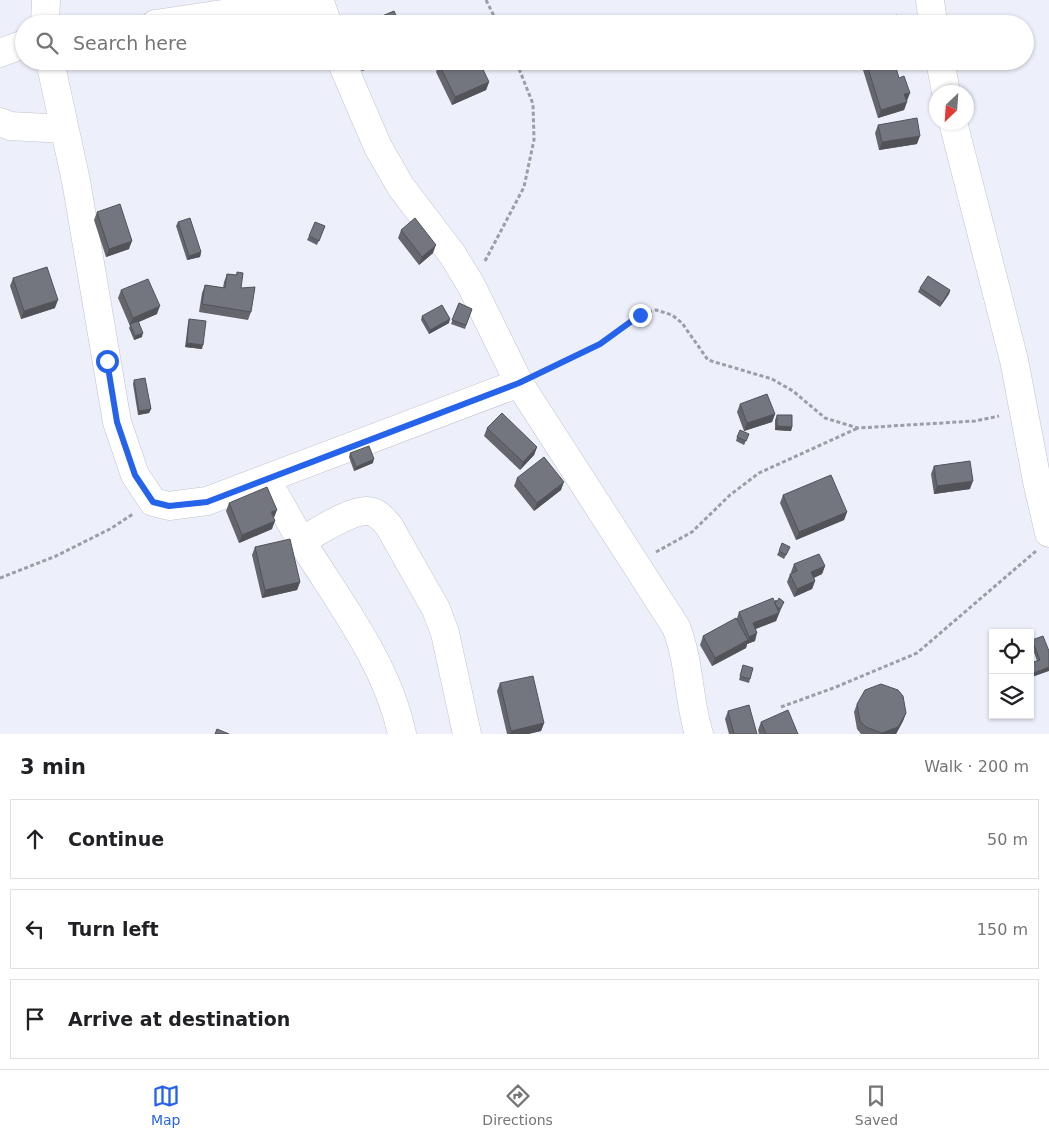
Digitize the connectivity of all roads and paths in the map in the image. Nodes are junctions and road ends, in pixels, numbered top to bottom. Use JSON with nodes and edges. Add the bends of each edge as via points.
{"nodes":[{"id":1,"x":46,"y":0,"type":"edge"},
{"id":2,"x":319,"y":0,"type":"edge"},
{"id":3,"x":486,"y":0,"type":"edge"},
{"id":4,"x":930,"y":0,"type":"edge"},
{"id":5,"x":45,"y":15,"type":"edge"},
{"id":6,"x":216,"y":15,"type":"edge"},
{"id":7,"x":325,"y":15,"type":"edge"},
{"id":8,"x":494,"y":15,"type":"edge"},
{"id":9,"x":932,"y":15,"type":"edge"},
{"id":10,"x":15,"y":47,"type":"edge"},
{"id":11,"x":0,"y":53,"type":"edge"},
{"id":12,"x":52,"y":70,"type":"edge"},
{"id":13,"x":345,"y":70,"type":"edge"},
{"id":14,"x":520,"y":70,"type":"edge"},
{"id":15,"x":942,"y":70,"type":"edge"},
{"id":16,"x":945,"y":85,"type":"edge"},
{"id":17,"x":0,"y":122,"type":"edge"},
{"id":18,"x":64,"y":129,"type":"junction"},
{"id":19,"x":955,"y":130,"type":"edge"},
{"id":20,"x":471,"y":285,"type":"junction"},
{"id":21,"x":519,"y":383,"type":"junction"},
{"id":22,"x":1023,"y":406,"type":"junction"},
{"id":23,"x":858,"y":428,"type":"junction"},
{"id":24,"x":265,"y":479,"type":"junction"},
{"id":25,"x":153,"y":502,"type":"junction"},
{"id":26,"x":1046,"y":539,"type":"edge"},
{"id":27,"x":301,"y":541,"type":"junction"},
{"id":28,"x":634,"y":562,"type":"junction"},
{"id":29,"x":0,"y":578,"type":"edge"},
{"id":30,"x":781,"y":707,"type":"dead end"},
{"id":31,"x":402,"y":734,"type":"edge"},
{"id":32,"x":467,"y":734,"type":"edge"},
{"id":33,"x":699,"y":734,"type":"edge"}],
"edges":[{"from":1,"to":5,"type":"street"},
{"from":2,"to":6,"type":"street"},
{"from":2,"to":7,"type":"street"},
{"from":3,"to":8,"type":"path"},
{"from":4,"to":9,"type":"street"},
{"from":10,"to":11,"type":"street"},
{"from":12,"to":18,"type":"street"},
{"from":13,"to":20,"type":"street","via":[[378,147],[401,187]]},
{"from":14,"to":20,"type":"path","via":[[533,104],[534,140],[524,187]]},
{"from":15,"to":16,"type":"street"},
{"from":17,"to":18,"type":"street","via":[[10,126]]},
{"from":18,"to":25,"type":"street","via":[[117,422],[135,475]]},
{"from":19,"to":22,"type":"street"},
{"from":20,"to":21,"type":"street"},
{"from":21,"to":23,"type":"path","via":[[600,344],[640,315],[656,310],[672,315],[682,323],[708,360],[772,379],[793,391],[825,418]]},
{"from":21,"to":24,"type":"street"},
{"from":21,"to":28,"type":"street"},
{"from":22,"to":23,"type":"path","via":[[1004,415],[975,421]]},
{"from":22,"to":26,"type":"street"},
{"from":23,"to":28,"type":"path","via":[[759,473],[730,495],[692,532],[675,544]]},
{"from":24,"to":25,"type":"street","via":[[207,502],[169,506]]},
{"from":24,"to":27,"type":"street"},
{"from":25,"to":29,"type":"path","via":[[110,529],[56,556]]},
{"from":26,"to":30,"type":"path","via":[[917,653]]},
{"from":27,"to":31,"type":"street","via":[[365,643],[389,693]]},
{"from":27,"to":32,"type":"street","via":[[350,515],[367,511],[379,515],[390,526],[445,633]]},
{"from":28,"to":33,"type":"street","via":[[676,627]]}]}
